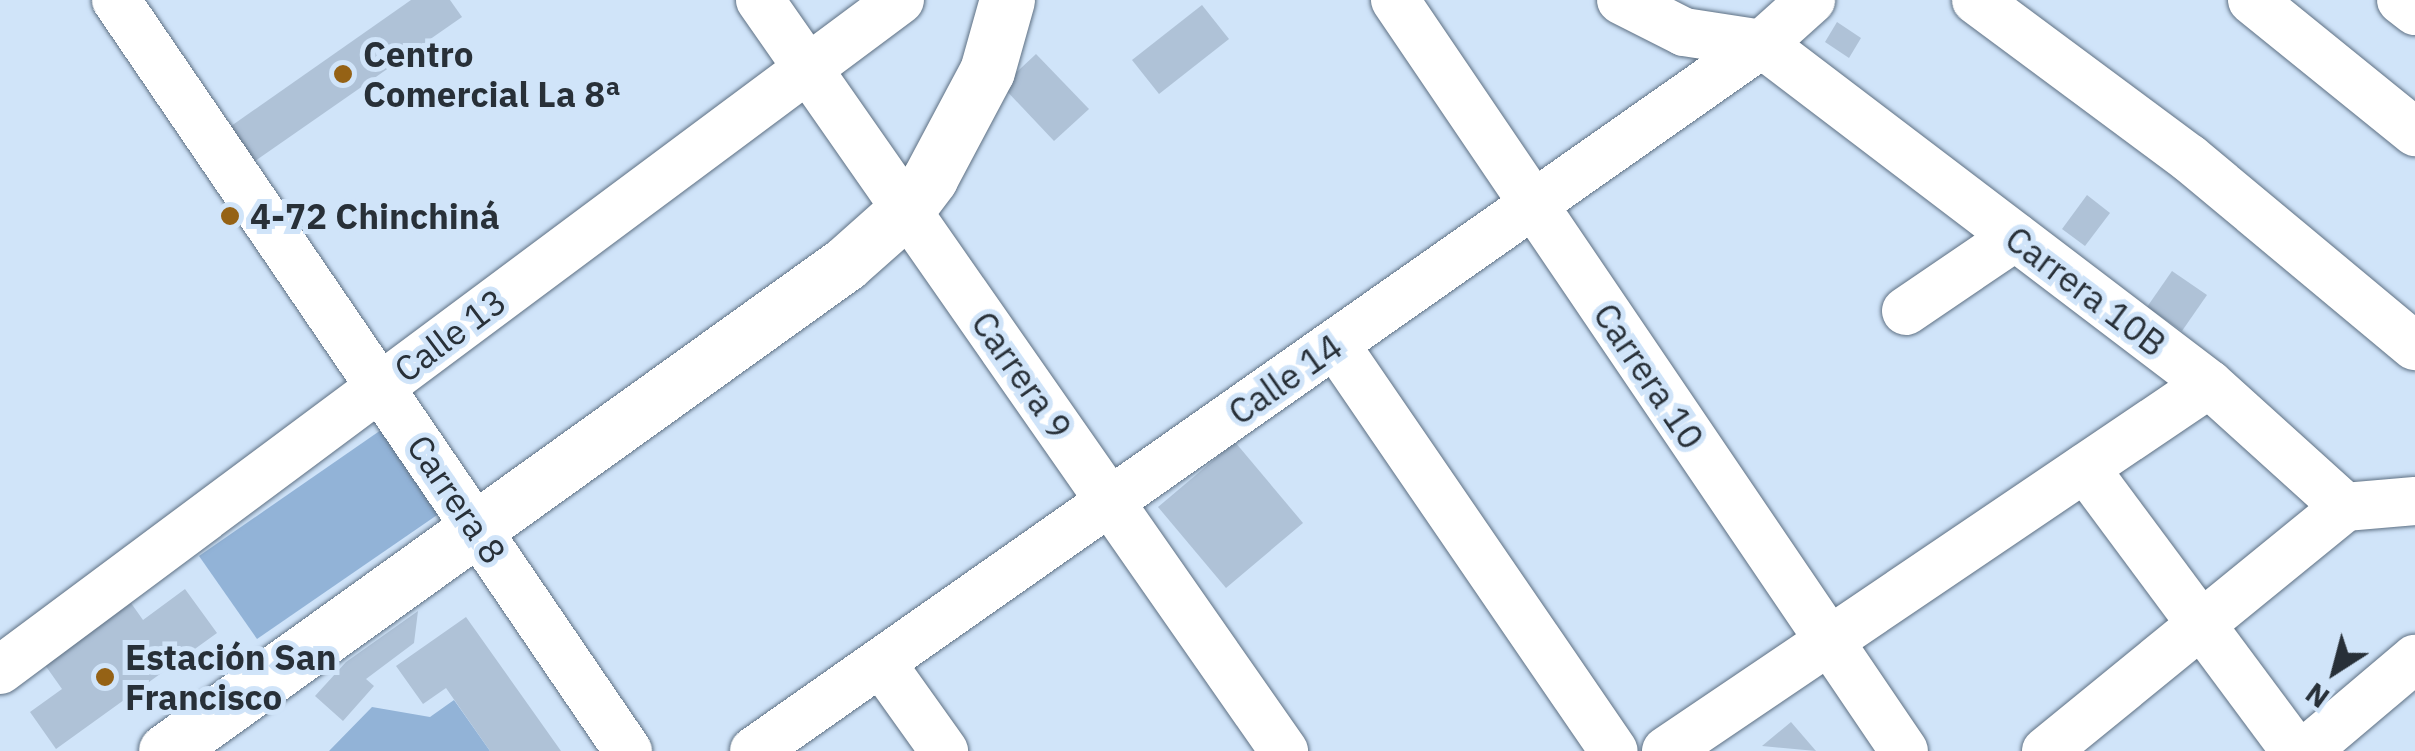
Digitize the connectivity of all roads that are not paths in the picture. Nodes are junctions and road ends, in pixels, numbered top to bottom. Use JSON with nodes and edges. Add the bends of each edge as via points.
{"nodes":[{"id":1,"x":116,"y":0,"type":"edge"},
{"id":2,"x":760,"y":0,"type":"edge"},
{"id":3,"x":900,"y":0,"type":"edge"},
{"id":4,"x":1006,"y":0,"type":"edge"},
{"id":5,"x":1394,"y":0,"type":"edge"},
{"id":6,"x":1621,"y":0,"type":"edge"},
{"id":7,"x":1810,"y":0,"type":"edge"},
{"id":8,"x":1976,"y":0,"type":"edge"},
{"id":9,"x":2252,"y":0,"type":"edge"},
{"id":10,"x":2401,"y":0,"type":"edge"},
{"id":11,"x":2415,"y":11,"type":"edge"},
{"id":12,"x":1762,"y":44,"type":"junction"},
{"id":13,"x":808,"y":70,"type":"junction"},
{"id":14,"x":2415,"y":132,"type":"edge"},
{"id":15,"x":1533,"y":206,"type":"junction"},
{"id":16,"x":907,"y":209,"type":"junction"},
{"id":17,"x":2015,"y":237,"type":"junction"},
{"id":18,"x":1906,"y":311,"type":"dead end"},
{"id":19,"x":1335,"y":344,"type":"junction"},
{"id":20,"x":2415,"y":346,"type":"edge"},
{"id":21,"x":2208,"y":384,"type":"junction"},
{"id":22,"x":382,"y":386,"type":"junction"},
{"id":23,"x":2085,"y":468,"type":"junction"},
{"id":24,"x":1111,"y":502,"type":"junction"},
{"id":25,"x":2415,"y":502,"type":"edge"},
{"id":26,"x":2345,"y":507,"type":"junction"},
{"id":27,"x":477,"y":530,"type":"junction"},
{"id":28,"x":2205,"y":628,"type":"junction"},
{"id":29,"x":1829,"y":641,"type":"junction"},
{"id":30,"x":2415,"y":659,"type":"edge"},
{"id":31,"x":882,"y":664,"type":"junction"},
{"id":32,"x":0,"y":670,"type":"edge"},
{"id":33,"x":166,"y":751,"type":"edge"},
{"id":34,"x":628,"y":751,"type":"edge"},
{"id":35,"x":754,"y":751,"type":"edge"},
{"id":36,"x":944,"y":751,"type":"edge"},
{"id":37,"x":1284,"y":751,"type":"edge"},
{"id":38,"x":1614,"y":751,"type":"edge"},
{"id":39,"x":1666,"y":751,"type":"edge"},
{"id":40,"x":1904,"y":751,"type":"edge"},
{"id":41,"x":2046,"y":751,"type":"edge"},
{"id":42,"x":2295,"y":751,"type":"edge"},
{"id":43,"x":2306,"y":751,"type":"edge"}],
"edges":[{"from":1,"to":22,"type":"street","name":"Carrera 8"},
{"from":2,"to":13,"type":"street","name":"Carrera 9"},
{"from":3,"to":13,"type":"street","name":"Calle 13"},
{"from":4,"to":16,"type":"main road","via":[[974,101]]},
{"from":5,"to":15,"type":"street","name":"Carrera 10"},
{"from":6,"to":12,"type":"street","via":[[1684,32]]},
{"from":7,"to":12,"type":"street","name":"Calle 14"},
{"from":8,"to":20,"type":"street","via":[[2174,146]]},
{"from":9,"to":14,"type":"street"},
{"from":10,"to":11,"type":"street"},
{"from":12,"to":15,"type":"street","name":"Calle 14"},
{"from":12,"to":17,"type":"street","name":"Carrera 10B"},
{"from":13,"to":16,"type":"street","name":"Carrera 9"},
{"from":13,"to":22,"type":"street","name":"Calle 13"},
{"from":15,"to":19,"type":"street","name":"Calle 14"},
{"from":15,"to":29,"type":"street","name":"Carrera 10"},
{"from":16,"to":24,"type":"street","name":"Carrera 9"},
{"from":16,"to":27,"type":"main road","via":[[790,308]]},
{"from":17,"to":18,"type":"street"},
{"from":17,"to":21,"type":"street","name":"Carrera 10B"},
{"from":19,"to":24,"type":"street","name":"Calle 14"},
{"from":19,"to":38,"type":"street"},
{"from":21,"to":23,"type":"street"},
{"from":21,"to":26,"type":"street","name":"Carrera 10B"},
{"from":22,"to":27,"type":"street","name":"Carrera 8"},
{"from":22,"to":32,"type":"street","name":"Calle 13"},
{"from":23,"to":28,"type":"street"},
{"from":23,"to":29,"type":"street"},
{"from":24,"to":31,"type":"street","name":"Calle 14"},
{"from":24,"to":37,"type":"street","name":"Carrera 9"},
{"from":25,"to":26,"type":"street"},
{"from":26,"to":28,"type":"street"},
{"from":27,"to":33,"type":"main road"},
{"from":27,"to":34,"type":"street","name":"Carrera 8"},
{"from":28,"to":41,"type":"street"},
{"from":28,"to":42,"type":"street"},
{"from":29,"to":39,"type":"street"},
{"from":29,"to":40,"type":"street","name":"Carrera 10"},
{"from":30,"to":43,"type":"street"},
{"from":31,"to":35,"type":"street","name":"Calle 14"},
{"from":31,"to":36,"type":"street"}]}
